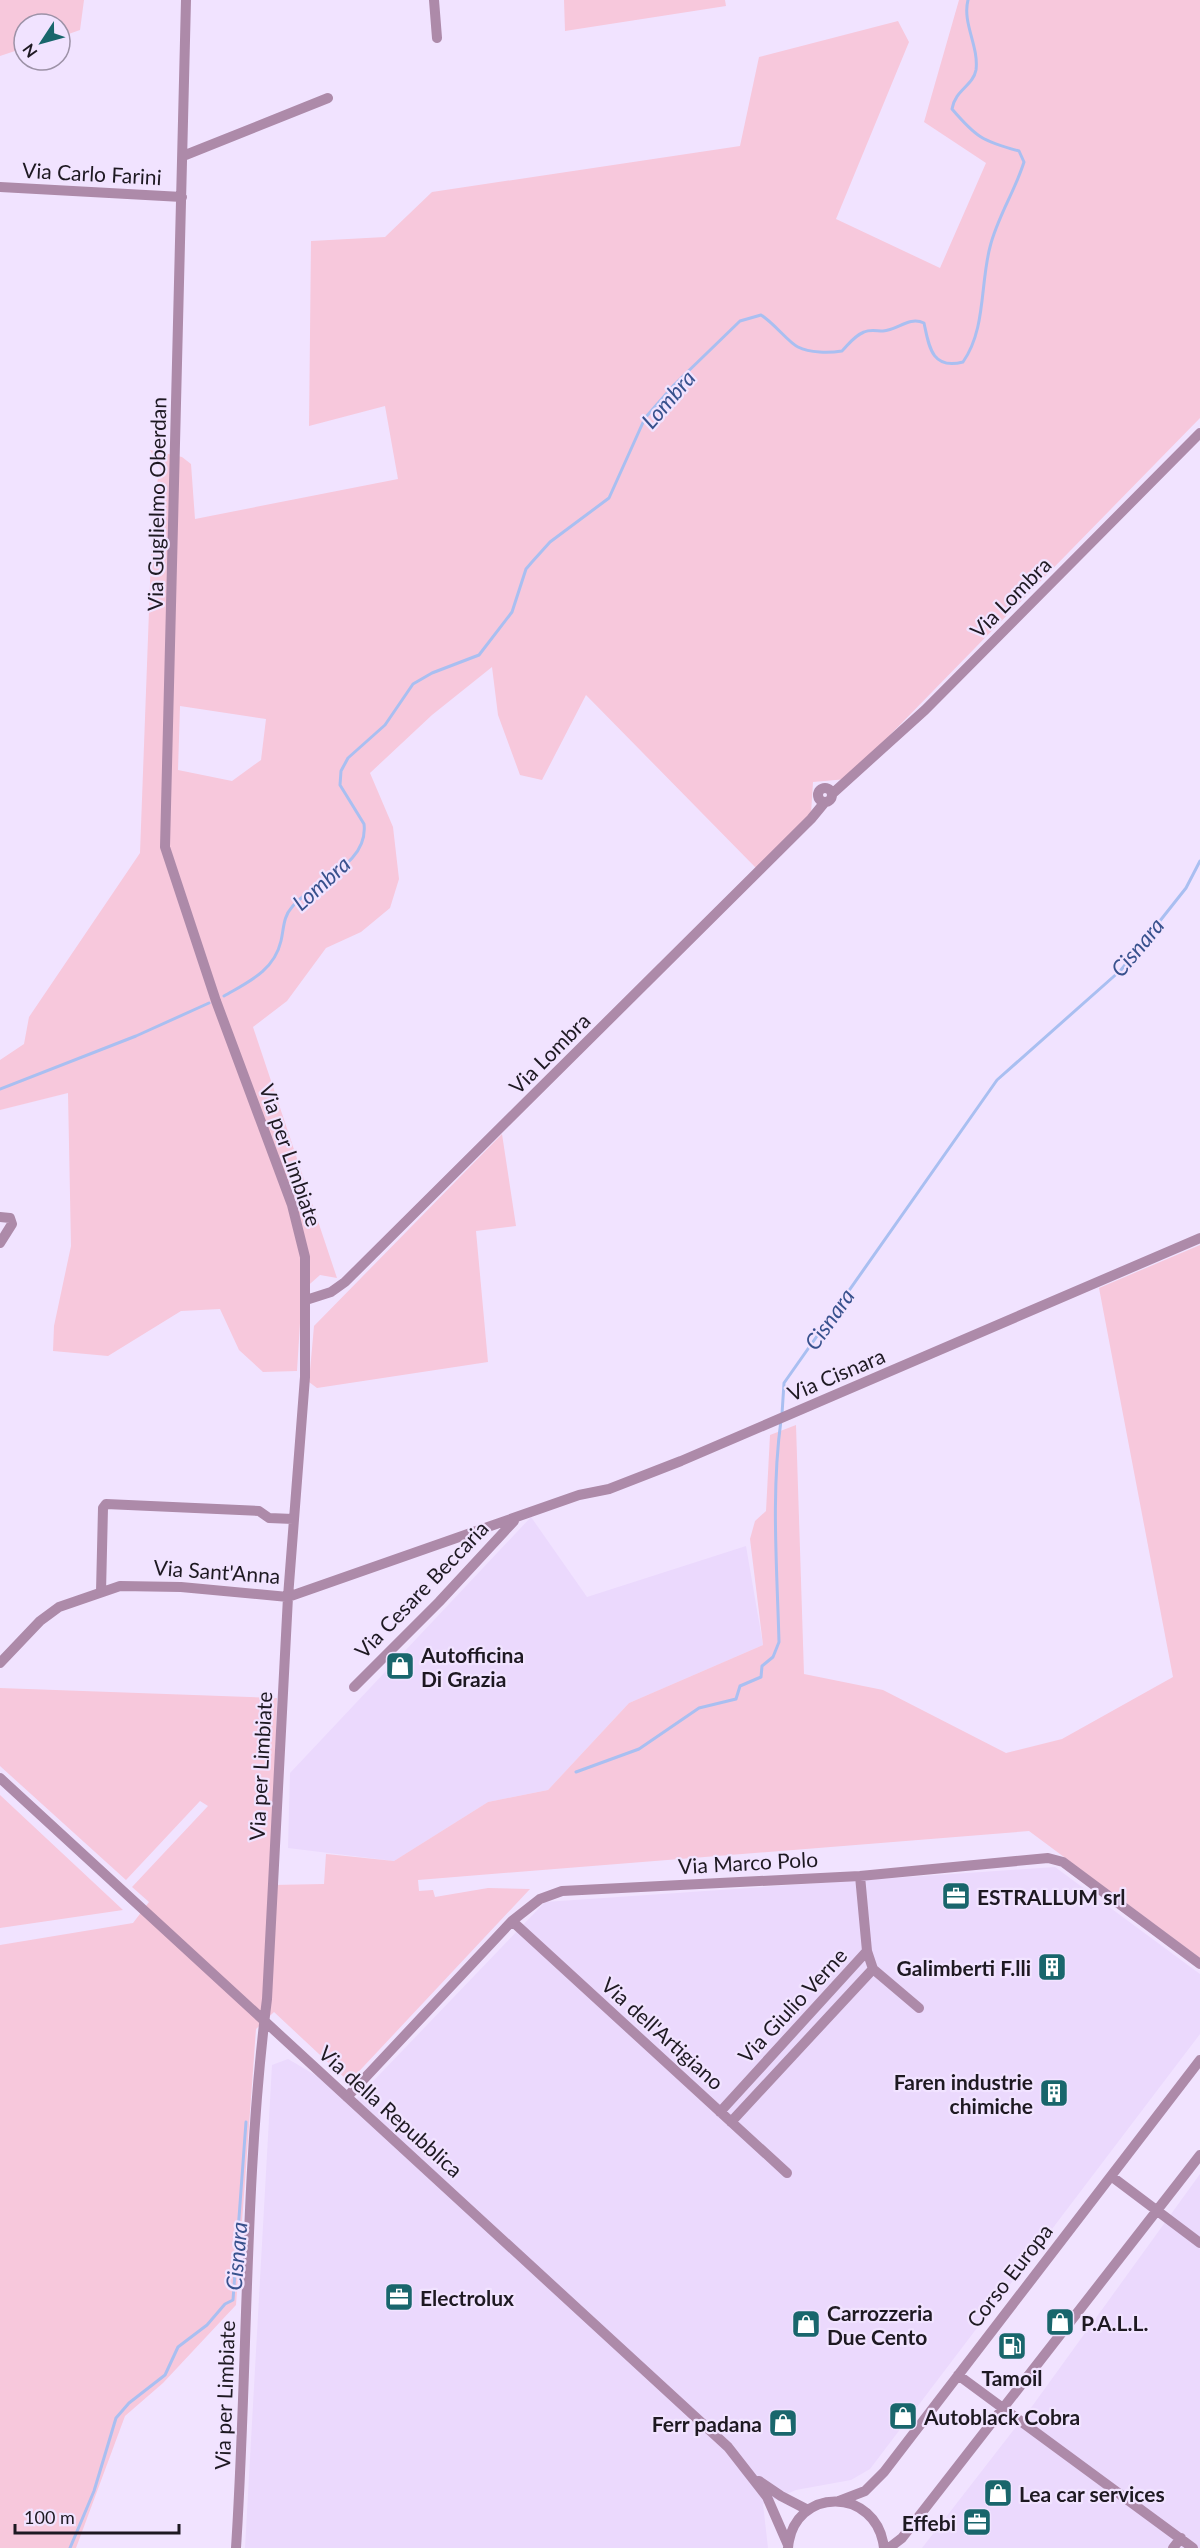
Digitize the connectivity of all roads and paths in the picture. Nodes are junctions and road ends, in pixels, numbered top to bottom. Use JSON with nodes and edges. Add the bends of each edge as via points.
{"nodes":[{"id":1,"x":186,"y":0,"type":"edge"},
{"id":2,"x":434,"y":0,"type":"edge"},
{"id":3,"x":437,"y":38,"type":"dead end"},
{"id":4,"x":328,"y":98,"type":"dead end"},
{"id":5,"x":183,"y":156,"type":"junction"},
{"id":6,"x":0,"y":187,"type":"edge"},
{"id":7,"x":182,"y":197,"type":"junction"},
{"id":8,"x":1200,"y":433,"type":"edge"},
{"id":9,"x":216,"y":1002,"type":"joint"},
{"id":10,"x":5,"y":1218,"type":"edge"},
{"id":11,"x":1200,"y":1238,"type":"edge"},
{"id":12,"x":0,"y":1243,"type":"edge"},
{"id":13,"x":306,"y":1299,"type":"junction"},
{"id":14,"x":516,"y":1518,"type":"junction"},
{"id":15,"x":293,"y":1519,"type":"junction"},
{"id":16,"x":482,"y":1530,"type":"joint"},
{"id":17,"x":101,"y":1592,"type":"junction"},
{"id":18,"x":288,"y":1597,"type":"junction"},
{"id":19,"x":0,"y":1663,"type":"edge"},
{"id":20,"x":354,"y":1687,"type":"dead end"},
{"id":21,"x":0,"y":1778,"type":"edge"},
{"id":22,"x":860,"y":1876,"type":"junction"},
{"id":23,"x":512,"y":1921,"type":"junction"},
{"id":24,"x":867,"y":1952,"type":"junction"},
{"id":25,"x":1200,"y":1964,"type":"edge"},
{"id":26,"x":873,"y":1969,"type":"junction"},
{"id":27,"x":919,"y":2008,"type":"dead end"},
{"id":28,"x":264,"y":2021,"type":"junction"},
{"id":29,"x":1200,"y":2060,"type":"edge"},
{"id":30,"x":347,"y":2097,"type":"junction"},
{"id":31,"x":720,"y":2112,"type":"junction"},
{"id":32,"x":731,"y":2122,"type":"junction"},
{"id":33,"x":1200,"y":2155,"type":"edge"},
{"id":34,"x":787,"y":2173,"type":"dead end"},
{"id":35,"x":1111,"y":2176,"type":"junction"},
{"id":36,"x":1158,"y":2210,"type":"junction"},
{"id":37,"x":1200,"y":2243,"type":"edge"},
{"id":38,"x":958,"y":2375,"type":"junction"},
{"id":39,"x":1004,"y":2409,"type":"junction"},
{"id":40,"x":752,"y":2475,"type":"junction"},
{"id":41,"x":839,"y":2501,"type":"junction"},
{"id":42,"x":808,"y":2510,"type":"junction"},
{"id":43,"x":1180,"y":2538,"type":"junction"},
{"id":44,"x":788,"y":2547,"type":"edge"},
{"id":45,"x":236,"y":2548,"type":"edge"},
{"id":46,"x":884,"y":2548,"type":"edge"},
{"id":47,"x":889,"y":2548,"type":"edge"},
{"id":48,"x":1173,"y":2548,"type":"edge"},
{"id":49,"x":1193,"y":2548,"type":"edge"}],
"edges":[{"from":1,"to":5,"type":"street","name":"Via Guglielmo Oberdan"},
{"from":2,"to":3,"type":"street"},
{"from":4,"to":5,"type":"street"},
{"from":5,"to":7,"type":"street","name":"Via Guglielmo Oberdan"},
{"from":6,"to":7,"type":"street","name":"Via Carlo Farini"},
{"from":7,"to":9,"type":"street","name":"Via Guglielmo Oberdan","via":[[165,847]]},
{"from":8,"to":13,"type":"street","name":"Via Lombra","via":[[925,710],[826,796],[811,819],[345,1282],[331,1292]]},
{"from":9,"to":13,"type":"street","name":"Via per Limbiate","via":[[292,1205],[304,1257]]},
{"from":10,"to":12,"type":"street","via":[[12,1224]]},
{"from":11,"to":14,"type":"street","name":"Via Cisnara","via":[[768,1425],[609,1489],[579,1495]]},
{"from":13,"to":15,"type":"street","name":"Via per Limbiate","via":[[304,1385]]},
{"from":14,"to":16,"type":"street","name":"Via Cisnara"},
{"from":14,"to":20,"type":"street","name":"Via Cesare Beccaria"},
{"from":15,"to":17,"type":"street","via":[[269,1518],[259,1511],[106,1504]]},
{"from":15,"to":18,"type":"street","name":"Via per Limbiate"},
{"from":16,"to":18,"type":"street","name":"Via Sant'Anna"},
{"from":17,"to":18,"type":"street","name":"Via Sant'Anna","via":[[120,1586],[146,1585]]},
{"from":17,"to":19,"type":"street","name":"Via Sant'Anna","via":[[59,1607]]},
{"from":18,"to":28,"type":"street","name":"Via per Limbiate"},
{"from":21,"to":28,"type":"street","name":"Via della Repubblica"},
{"from":22,"to":23,"type":"street","name":"Via Marco Polo","via":[[562,1891],[540,1899]]},
{"from":22,"to":24,"type":"street","name":"Via Giulio Verne"},
{"from":22,"to":25,"type":"street","name":"Via Marco Polo","via":[[1048,1858],[1063,1862]]},
{"from":23,"to":30,"type":"street","name":"Via Marco Polo"},
{"from":23,"to":31,"type":"street","name":"Via dell'Artigiano"},
{"from":24,"to":26,"type":"street","name":"Via Giulio Verne"},
{"from":24,"to":31,"type":"street","name":"Via Giulio Verne"},
{"from":26,"to":27,"type":"street","name":"Via Giulio Verne"},
{"from":26,"to":32,"type":"street","name":"Via Giulio Verne"},
{"from":28,"to":30,"type":"street","name":"Via della Repubblica"},
{"from":28,"to":45,"type":"street","name":"Via per Limbiate"},
{"from":29,"to":35,"type":"street","name":"Corso Europa"},
{"from":30,"to":40,"type":"street","name":"Via della Repubblica","via":[[728,2446]]},
{"from":31,"to":32,"type":"street","name":"Via dell'Artigiano"},
{"from":32,"to":34,"type":"street","name":"Via dell'Artigiano"},
{"from":33,"to":36,"type":"street"},
{"from":35,"to":36,"type":"street"},
{"from":35,"to":38,"type":"street","name":"Corso Europa"},
{"from":36,"to":37,"type":"street"},
{"from":36,"to":39,"type":"street"},
{"from":38,"to":39,"type":"street"},
{"from":38,"to":41,"type":"street","name":"Corso Europa","via":[[884,2472],[865,2492]]},
{"from":39,"to":43,"type":"street"},
{"from":39,"to":47,"type":"street","via":[[902,2538]]},
{"from":40,"to":42,"type":"street","name":"Via della Repubblica"},
{"from":40,"to":44,"type":"street","name":"Via della Repubblica","via":[[767,2497]]},
{"from":41,"to":42,"type":"street","name":"Corso Europa"},
{"from":41,"to":46,"type":"street","via":[[866,2512],[876,2523]]},
{"from":42,"to":44,"type":"street","via":[[794,2526]]},
{"from":43,"to":48,"type":"street"},
{"from":43,"to":49,"type":"street"}]}
